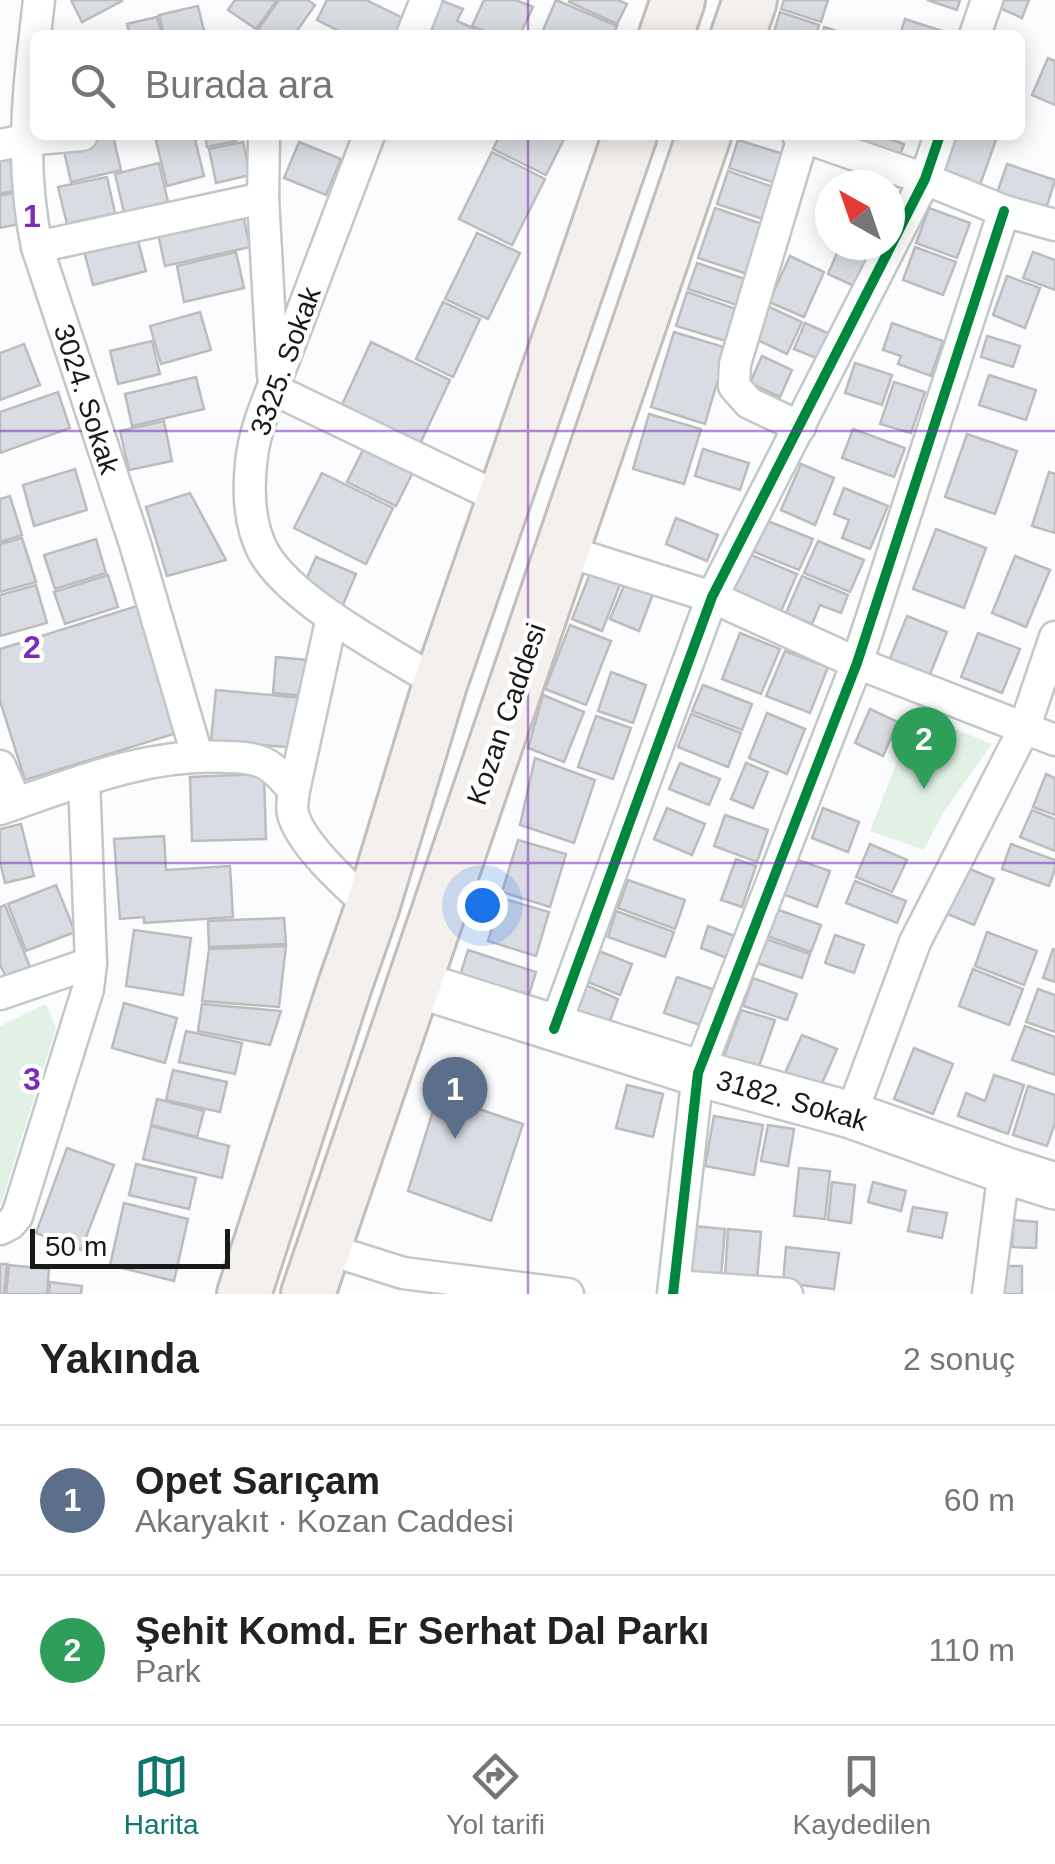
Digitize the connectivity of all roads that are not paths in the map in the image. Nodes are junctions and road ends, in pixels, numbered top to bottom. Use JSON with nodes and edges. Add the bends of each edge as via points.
{"nodes":[{"id":1,"x":39,"y":0,"type":"edge"},
{"id":2,"x":426,"y":0,"type":"edge"},
{"id":3,"x":678,"y":0,"type":"edge"},
{"id":4,"x":750,"y":0,"type":"edge"},
{"id":5,"x":988,"y":0,"type":"edge"},
{"id":6,"x":36,"y":30,"type":"edge"},
{"id":7,"x":414,"y":30,"type":"edge"},
{"id":8,"x":668,"y":30,"type":"edge"},
{"id":9,"x":740,"y":30,"type":"edge"},
{"id":10,"x":977,"y":30,"type":"edge"},
{"id":11,"x":30,"y":59,"type":"edge"},
{"id":12,"x":264,"y":140,"type":"edge"},
{"id":13,"x":367,"y":140,"type":"edge"},
{"id":14,"x":628,"y":140,"type":"edge"},
{"id":15,"x":702,"y":140,"type":"edge"},
{"id":16,"x":800,"y":140,"type":"edge"},
{"id":17,"x":812,"y":140,"type":"edge"},
{"id":18,"x":938,"y":140,"type":"edge"},
{"id":19,"x":13,"y":142,"type":"edge"},
{"id":20,"x":924,"y":180,"type":"junction"},
{"id":21,"x":264,"y":198,"type":"junction"},
{"id":22,"x":1004,"y":212,"type":"junction"},
{"id":23,"x":1055,"y":226,"type":"edge"},
{"id":24,"x":37,"y":247,"type":"junction"},
{"id":25,"x":273,"y":389,"type":"junction"},
{"id":26,"x":800,"y":427,"type":"junction"},
{"id":27,"x":504,"y":500,"type":"junction"},
{"id":28,"x":562,"y":550,"type":"junction"},
{"id":29,"x":712,"y":598,"type":"junction"},
{"id":30,"x":332,"y":617,"type":"junction"},
{"id":31,"x":1055,"y":637,"type":"edge"},
{"id":32,"x":857,"y":663,"type":"junction"},
{"id":33,"x":440,"y":684,"type":"junction"},
{"id":34,"x":1024,"y":729,"type":"junction"},
{"id":35,"x":1055,"y":740,"type":"edge"},
{"id":36,"x":197,"y":755,"type":"junction"},
{"id":37,"x":0,"y":766,"type":"edge"},
{"id":38,"x":84,"y":780,"type":"junction"},
{"id":39,"x":294,"y":790,"type":"junction"},
{"id":40,"x":8,"y":806,"type":"edge"},
{"id":41,"x":372,"y":908,"type":"junction"},
{"id":42,"x":91,"y":963,"type":"junction"},
{"id":43,"x":413,"y":983,"type":"junction"},
{"id":44,"x":0,"y":994,"type":"edge"},
{"id":45,"x":554,"y":1029,"type":"junction"},
{"id":46,"x":698,"y":1073,"type":"junction"},
{"id":47,"x":851,"y":1115,"type":"junction"},
{"id":48,"x":1004,"y":1170,"type":"junction"},
{"id":49,"x":1055,"y":1186,"type":"edge"},
{"id":50,"x":0,"y":1229,"type":"edge"},
{"id":51,"x":316,"y":1271,"type":"edge"},
{"id":52,"x":404,"y":1283,"type":"edge"},
{"id":53,"x":674,"y":1290,"type":"edge"},
{"id":54,"x":244,"y":1294,"type":"edge"},
{"id":55,"x":568,"y":1294,"type":"edge"},
{"id":56,"x":786,"y":1294,"type":"edge"},
{"id":57,"x":988,"y":1294,"type":"edge"}],
"edges":[{"from":1,"to":6,"type":"street","name":"3024. Sokak"},
{"from":2,"to":7,"type":"street"},
{"from":3,"to":8,"type":"highway"},
{"from":4,"to":9,"type":"highway"},
{"from":5,"to":10,"type":"street"},
{"from":11,"to":19,"type":"street","name":"3024. Sokak"},
{"from":12,"to":21,"type":"street"},
{"from":13,"to":25,"type":"street","name":"3325. Sokak"},
{"from":14,"to":27,"type":"highway"},
{"from":15,"to":28,"type":"highway","name":"Kozan Caddesi"},
{"from":16,"to":26,"type":"street","via":[[734,386],[749,403]]},
{"from":17,"to":20,"type":"street"},
{"from":18,"to":20,"type":"street"},
{"from":19,"to":24,"type":"street","name":"3024. Sokak"},
{"from":20,"to":22,"type":"street"},
{"from":20,"to":26,"type":"street"},
{"from":21,"to":24,"type":"street"},
{"from":21,"to":25,"type":"street"},
{"from":22,"to":23,"type":"street"},
{"from":22,"to":32,"type":"street"},
{"from":24,"to":36,"type":"street","name":"3024. Sokak"},
{"from":25,"to":27,"type":"street"},
{"from":25,"to":30,"type":"street","name":"3325. Sokak","via":[[251,460],[252,524],[285,580]]},
{"from":26,"to":29,"type":"street"},
{"from":27,"to":33,"type":"highway"},
{"from":28,"to":29,"type":"street"},
{"from":28,"to":43,"type":"highway","name":"Kozan Caddesi"},
{"from":29,"to":32,"type":"street"},
{"from":29,"to":45,"type":"street"},
{"from":30,"to":33,"type":"street","name":"3325. Sokak"},
{"from":30,"to":39,"type":"street"},
{"from":31,"to":34,"type":"street"},
{"from":32,"to":34,"type":"street"},
{"from":32,"to":46,"type":"street"},
{"from":33,"to":41,"type":"highway"},
{"from":34,"to":35,"type":"street"},
{"from":34,"to":47,"type":"street","via":[[915,942]]},
{"from":36,"to":38,"type":"street"},
{"from":36,"to":39,"type":"street","via":[[263,762]]},
{"from":37,"to":40,"type":"street"},
{"from":38,"to":40,"type":"street"},
{"from":38,"to":42,"type":"street"},
{"from":39,"to":41,"type":"street","via":[[298,826]]},
{"from":41,"to":54,"type":"highway"},
{"from":42,"to":44,"type":"street"},
{"from":42,"to":50,"type":"street","via":[[17,1216]]},
{"from":43,"to":45,"type":"main road","name":"3182. Sokak"},
{"from":43,"to":51,"type":"highway","name":"Kozan Caddesi"},
{"from":45,"to":46,"type":"main road","name":"3182. Sokak"},
{"from":46,"to":47,"type":"main road","name":"3182. Sokak"},
{"from":46,"to":53,"type":"street"},
{"from":47,"to":48,"type":"main road","name":"3182. Sokak"},
{"from":48,"to":49,"type":"main road","name":"3182. Sokak"},
{"from":48,"to":57,"type":"street"},
{"from":51,"to":52,"type":"street"},
{"from":52,"to":55,"type":"street"},
{"from":53,"to":56,"type":"street"}]}
